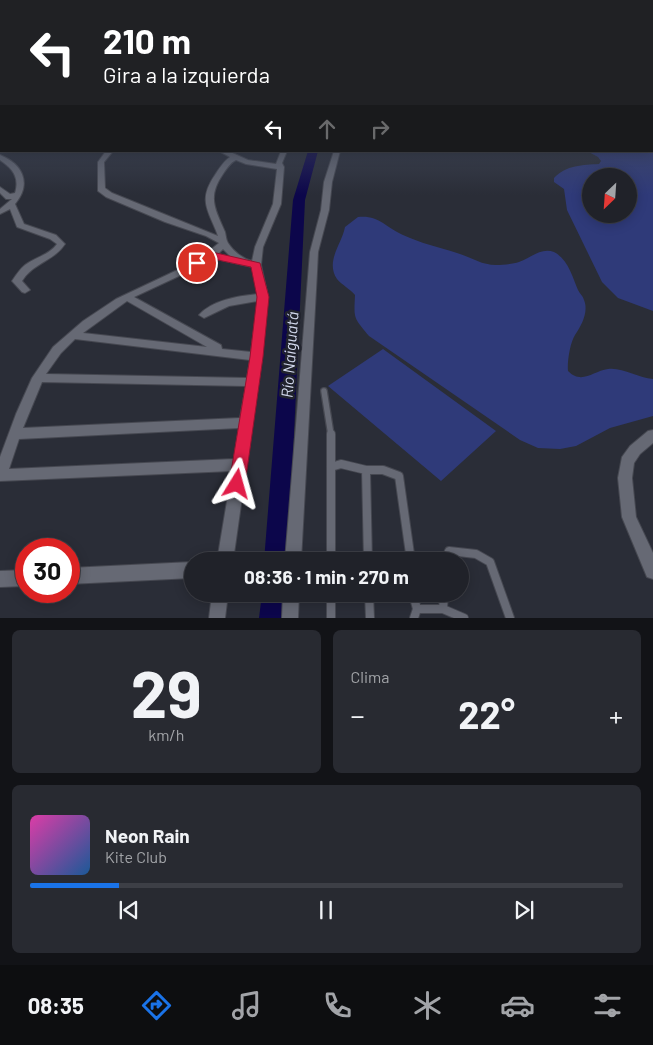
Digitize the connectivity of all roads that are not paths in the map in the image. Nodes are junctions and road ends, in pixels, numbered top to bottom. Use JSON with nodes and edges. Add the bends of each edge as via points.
{"nodes":[{"id":1,"x":109,"y":152,"type":"edge"},
{"id":2,"x":224,"y":152,"type":"edge"},
{"id":3,"x":284,"y":152,"type":"edge"},
{"id":4,"x":337,"y":152,"type":"edge"},
{"id":5,"x":0,"y":157,"type":"edge"},
{"id":6,"x":234,"y":158,"type":"junction"},
{"id":7,"x":281,"y":166,"type":"junction"},
{"id":8,"x":0,"y":189,"type":"edge"},
{"id":9,"x":19,"y":194,"type":"junction"},
{"id":10,"x":12,"y":205,"type":"junction"},
{"id":11,"x":0,"y":212,"type":"edge"},
{"id":12,"x":224,"y":243,"type":"junction"},
{"id":13,"x":212,"y":255,"type":"junction"},
{"id":14,"x":242,"y":262,"type":"junction"},
{"id":15,"x":256,"y":265,"type":"junction"},
{"id":16,"x":25,"y":290,"type":"dead end"},
{"id":17,"x":127,"y":297,"type":"junction"},
{"id":18,"x":263,"y":297,"type":"junction"},
{"id":19,"x":204,"y":315,"type":"dead end"},
{"id":20,"x":73,"y":335,"type":"junction"},
{"id":21,"x":223,"y":352,"type":"junction"},
{"id":22,"x":256,"y":357,"type":"junction"},
{"id":23,"x":38,"y":378,"type":"junction"},
{"id":24,"x":252,"y":382,"type":"junction"},
{"id":25,"x":324,"y":391,"type":"dead end"},
{"id":26,"x":246,"y":423,"type":"junction"},
{"id":27,"x":16,"y":434,"type":"junction"},
{"id":28,"x":653,"y":435,"type":"edge"},
{"id":29,"x":240,"y":465,"type":"junction"},
{"id":30,"x":331,"y":466,"type":"junction"},
{"id":31,"x":366,"y":470,"type":"junction"},
{"id":32,"x":0,"y":475,"type":"edge"},
{"id":33,"x":226,"y":552,"type":"edge"},
{"id":34,"x":294,"y":552,"type":"edge"},
{"id":35,"x":331,"y":552,"type":"edge"},
{"id":36,"x":368,"y":552,"type":"edge"},
{"id":37,"x":410,"y":552,"type":"edge"},
{"id":38,"x":449,"y":552,"type":"edge"},
{"id":39,"x":463,"y":552,"type":"edge"},
{"id":40,"x":469,"y":553,"type":"edge"},
{"id":41,"x":184,"y":570,"type":"edge"},
{"id":42,"x":653,"y":571,"type":"edge"},
{"id":43,"x":80,"y":575,"type":"edge"},
{"id":44,"x":15,"y":578,"type":"edge"},
{"id":45,"x":0,"y":579,"type":"edge"},
{"id":46,"x":219,"y":602,"type":"edge"},
{"id":47,"x":291,"y":602,"type":"edge"},
{"id":48,"x":331,"y":602,"type":"edge"},
{"id":49,"x":369,"y":602,"type":"edge"},
{"id":50,"x":443,"y":602,"type":"edge"},
{"id":51,"x":443,"y":609,"type":"junction"},
{"id":52,"x":416,"y":614,"type":"edge"},
{"id":53,"x":217,"y":618,"type":"edge"},
{"id":54,"x":290,"y":618,"type":"edge"},
{"id":55,"x":331,"y":618,"type":"edge"},
{"id":56,"x":370,"y":618,"type":"edge"},
{"id":57,"x":464,"y":618,"type":"edge"},
{"id":58,"x":510,"y":618,"type":"edge"}],
"edges":[{"from":1,"to":12,"type":"street","via":[[101,162],[101,189]]},
{"from":2,"to":6,"type":"street"},
{"from":3,"to":7,"type":"street","via":[[278,163]]},
{"from":4,"to":34,"type":"street","via":[[314,252]]},
{"from":5,"to":9,"type":"street","via":[[18,172],[21,181]]},
{"from":6,"to":7,"type":"street"},
{"from":6,"to":12,"type":"street","via":[[214,179],[209,194],[210,211]]},
{"from":7,"to":15,"type":"street","via":[[277,204],[259,247]]},
{"from":8,"to":9,"type":"street","via":[[8,197]]},
{"from":9,"to":10,"type":"street"},
{"from":10,"to":11,"type":"street"},
{"from":10,"to":16,"type":"street","via":[[20,225],[55,238],[61,244],[57,250],[22,272],[17,281]]},
{"from":12,"to":13,"type":"street"},
{"from":12,"to":14,"type":"street"},
{"from":13,"to":14,"type":"street"},
{"from":13,"to":17,"type":"street"},
{"from":14,"to":15,"type":"street"},
{"from":15,"to":18,"type":"street"},
{"from":17,"to":20,"type":"street"},
{"from":17,"to":21,"type":"street"},
{"from":18,"to":19,"type":"street","via":[[218,305]]},
{"from":18,"to":22,"type":"street"},
{"from":20,"to":21,"type":"street"},
{"from":20,"to":23,"type":"street","via":[[52,355]]},
{"from":21,"to":22,"type":"street"},
{"from":22,"to":24,"type":"street"},
{"from":23,"to":24,"type":"street"},
{"from":23,"to":27,"type":"street"},
{"from":24,"to":26,"type":"street"},
{"from":25,"to":30,"type":"lane","via":[[331,432]]},
{"from":26,"to":27,"type":"street"},
{"from":26,"to":29,"type":"street"},
{"from":27,"to":32,"type":"street"},
{"from":28,"to":42,"type":"street","via":[[627,461],[626,478],[629,517]]},
{"from":29,"to":32,"type":"street"},
{"from":29,"to":33,"type":"street"},
{"from":30,"to":31,"type":"lane","via":[[341,464]]},
{"from":30,"to":35,"type":"lane"},
{"from":31,"to":36,"type":"lane"},
{"from":31,"to":37,"type":"lane","via":[[385,470],[399,476]]},
{"from":38,"to":39,"type":"lane"},
{"from":40,"to":58,"type":"lane","via":[[490,562]]},
{"from":41,"to":43,"type":"street"},
{"from":44,"to":45,"type":"street"},
{"from":46,"to":53,"type":"street"},
{"from":47,"to":54,"type":"street"},
{"from":48,"to":55,"type":"lane"},
{"from":49,"to":56,"type":"lane"},
{"from":50,"to":51,"type":"lane"},
{"from":51,"to":52,"type":"lane"},
{"from":51,"to":57,"type":"lane"}]}
